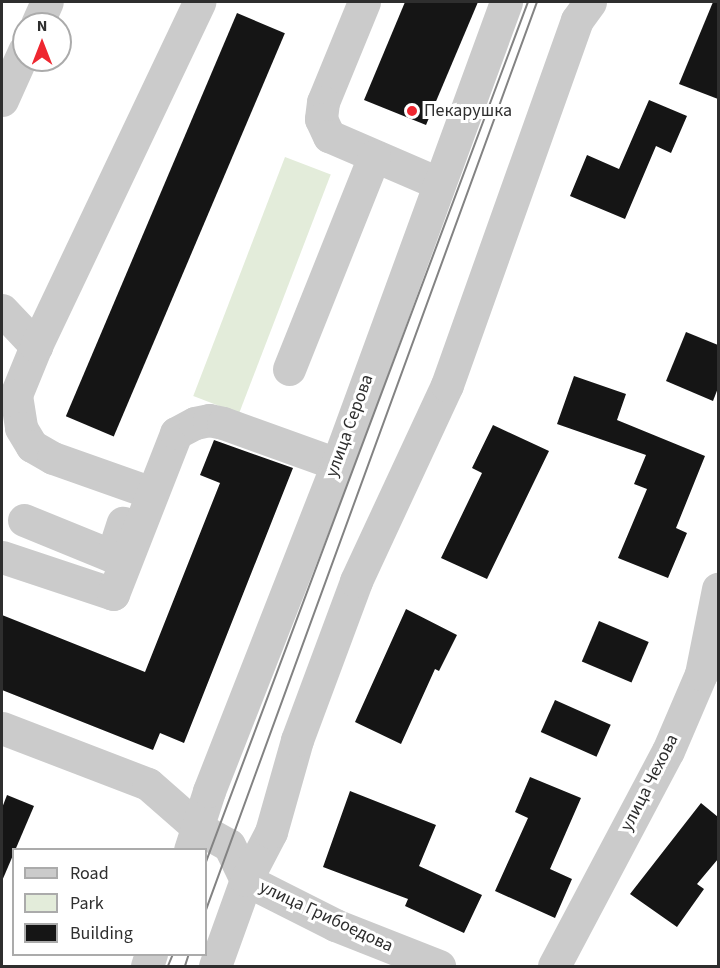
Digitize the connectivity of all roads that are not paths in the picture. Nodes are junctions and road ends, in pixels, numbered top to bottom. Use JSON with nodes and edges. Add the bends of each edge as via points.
{"nodes":[{"id":1,"x":199,"y":2,"type":"edge"},
{"id":2,"x":506,"y":2,"type":"edge"},
{"id":3,"x":590,"y":2,"type":"edge"},
{"id":4,"x":354,"y":4,"type":"edge"},
{"id":5,"x":15,"y":72,"type":"edge"},
{"id":6,"x":2,"y":100,"type":"edge"},
{"id":7,"x":374,"y":156,"type":"junction"},
{"id":8,"x":438,"y":183,"type":"junction"},
{"id":9,"x":2,"y":310,"type":"edge"},
{"id":10,"x":36,"y":346,"type":"junction"},
{"id":11,"x":289,"y":369,"type":"dead end"},
{"id":12,"x":9,"y":404,"type":"edge"},
{"id":13,"x":337,"y":464,"type":"junction"},
{"id":14,"x":143,"y":490,"type":"junction"},
{"id":15,"x":24,"y":520,"type":"dead end"},
{"id":16,"x":2,"y":557,"type":"edge"},
{"id":17,"x":718,"y":589,"type":"edge"},
{"id":18,"x":710,"y":668,"type":"edge"},
{"id":19,"x":2,"y":728,"type":"edge"},
{"id":20,"x":194,"y":838,"type":"edge"},
{"id":21,"x":246,"y":880,"type":"junction"},
{"id":22,"x":215,"y":966,"type":"edge"},
{"id":23,"x":439,"y":966,"type":"edge"},
{"id":24,"x":554,"y":966,"type":"edge"}],
"edges":[{"from":1,"to":10,"type":"street"},
{"from":2,"to":8,"type":"street","name":"улица Серова"},
{"from":3,"to":21,"type":"street","via":[[577,20],[447,384],[356,581],[297,740],[271,832]]},
{"from":4,"to":7,"type":"street","via":[[321,119],[329,136]]},
{"from":5,"to":6,"type":"street"},
{"from":7,"to":8,"type":"street"},
{"from":7,"to":11,"type":"street"},
{"from":8,"to":13,"type":"street","name":"улица Серова"},
{"from":9,"to":10,"type":"street"},
{"from":10,"to":12,"type":"street"},
{"from":12,"to":14,"type":"street","via":[[32,446],[53,458]]},
{"from":13,"to":14,"type":"street","via":[[209,420],[176,433]]},
{"from":13,"to":20,"type":"street","name":"улица Серова"},
{"from":14,"to":15,"type":"street","via":[[112,556]]},
{"from":14,"to":16,"type":"street","via":[[113,594]]},
{"from":17,"to":18,"type":"street","name":"улица Чехова"},
{"from":18,"to":24,"type":"street","name":"улица Чехова"},
{"from":19,"to":20,"type":"street","via":[[148,784]]},
{"from":20,"to":21,"type":"street","via":[[229,844]]},
{"from":21,"to":22,"type":"street"},
{"from":21,"to":23,"type":"street","name":"улица Грибоедова","via":[[335,925]]}]}
